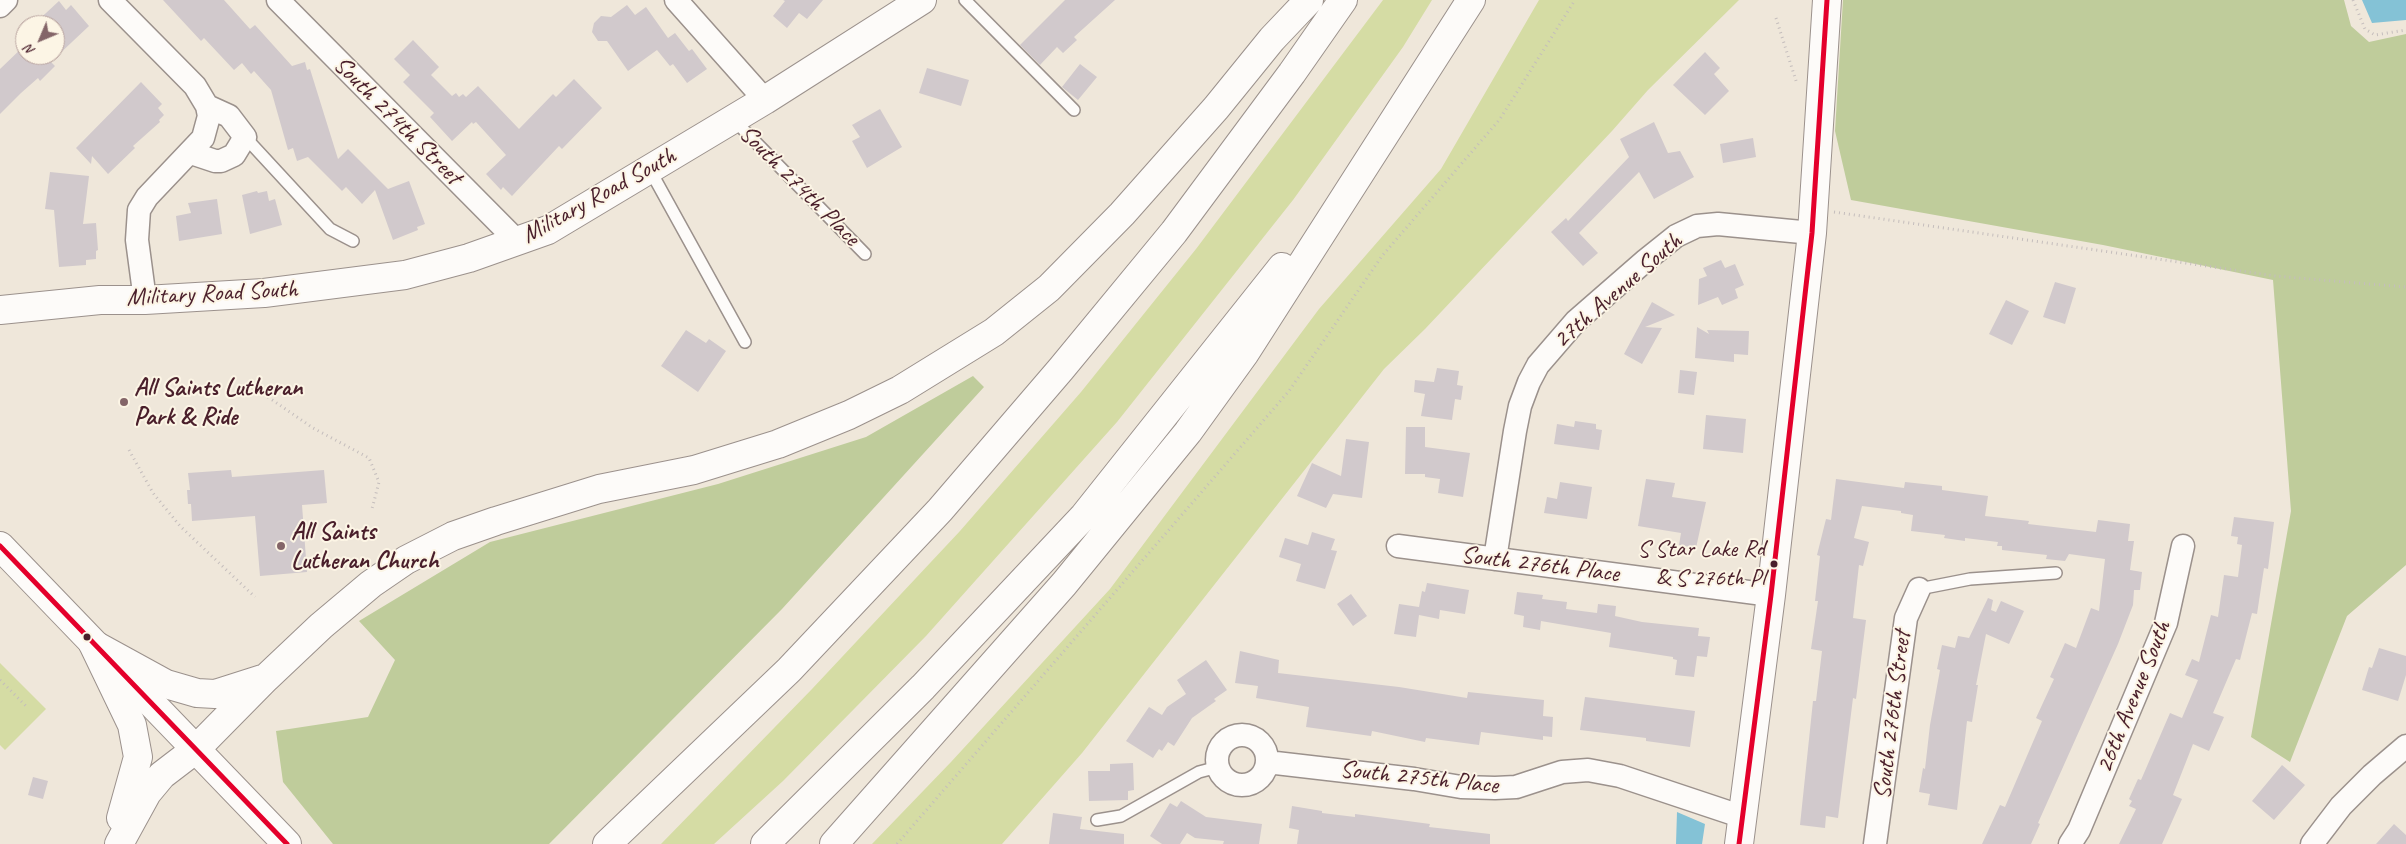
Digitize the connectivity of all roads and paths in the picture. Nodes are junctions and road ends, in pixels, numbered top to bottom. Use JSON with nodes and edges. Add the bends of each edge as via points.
{"nodes":[{"id":1,"x":6,"y":0,"type":"edge"},
{"id":2,"x":110,"y":0,"type":"edge"},
{"id":3,"x":278,"y":0,"type":"edge"},
{"id":4,"x":676,"y":0,"type":"edge"},
{"id":5,"x":922,"y":0,"type":"edge"},
{"id":6,"x":965,"y":0,"type":"edge"},
{"id":7,"x":1308,"y":0,"type":"edge"},
{"id":8,"x":1342,"y":0,"type":"edge"},
{"id":9,"x":1471,"y":0,"type":"edge"},
{"id":10,"x":1575,"y":0,"type":"edge"},
{"id":11,"x":1827,"y":0,"type":"edge"},
{"id":12,"x":2353,"y":0,"type":"edge"},
{"id":13,"x":0,"y":6,"type":"edge"},
{"id":14,"x":1776,"y":18,"type":"dead end"},
{"id":15,"x":2406,"y":30,"type":"edge"},
{"id":16,"x":765,"y":100,"type":"junction"},
{"id":17,"x":207,"y":106,"type":"junction"},
{"id":18,"x":1820,"y":109,"type":"junction"},
{"id":19,"x":1074,"y":110,"type":"dead end"},
{"id":20,"x":733,"y":119,"type":"junction"},
{"id":21,"x":245,"y":137,"type":"junction"},
{"id":22,"x":1374,"y":150,"type":"junction"},
{"id":23,"x":191,"y":153,"type":"junction"},
{"id":24,"x":650,"y":170,"type":"junction"},
{"id":25,"x":1813,"y":221,"type":"junction"},
{"id":26,"x":353,"y":241,"type":"dead end"},
{"id":27,"x":517,"y":241,"type":"junction"},
{"id":28,"x":865,"y":254,"type":"dead end"},
{"id":29,"x":2406,"y":287,"type":"edge"},
{"id":30,"x":145,"y":300,"type":"junction"},
{"id":31,"x":0,"y":310,"type":"edge"},
{"id":32,"x":745,"y":342,"type":"dead end"},
{"id":33,"x":268,"y":398,"type":"dead end"},
{"id":34,"x":130,"y":450,"type":"dead end"},
{"id":35,"x":372,"y":509,"type":"dead end"},
{"id":36,"x":0,"y":546,"type":"edge"},
{"id":37,"x":1398,"y":546,"type":"dead end"},
{"id":38,"x":2183,"y":546,"type":"dead end"},
{"id":39,"x":1495,"y":559,"type":"junction"},
{"id":40,"x":2056,"y":573,"type":"dead end"},
{"id":41,"x":1919,"y":589,"type":"joint"},
{"id":42,"x":1771,"y":595,"type":"junction"},
{"id":43,"x":254,"y":597,"type":"dead end"},
{"id":44,"x":93,"y":644,"type":"junction"},
{"id":45,"x":266,"y":678,"type":"junction"},
{"id":46,"x":0,"y":680,"type":"edge"},
{"id":47,"x":28,"y":708,"type":"dead end"},
{"id":48,"x":2406,"y":746,"type":"edge"},
{"id":49,"x":196,"y":750,"type":"junction"},
{"id":50,"x":1267,"y":762,"type":"junction"},
{"id":51,"x":1218,"y":767,"type":"junction"},
{"id":52,"x":1743,"y":817,"type":"junction"},
{"id":53,"x":1097,"y":820,"type":"dead end"},
{"id":54,"x":113,"y":844,"type":"edge"},
{"id":55,"x":119,"y":844,"type":"edge"},
{"id":56,"x":287,"y":844,"type":"edge"},
{"id":57,"x":607,"y":844,"type":"edge"},
{"id":58,"x":764,"y":844,"type":"edge"},
{"id":59,"x":834,"y":844,"type":"edge"},
{"id":60,"x":897,"y":844,"type":"edge"},
{"id":61,"x":1739,"y":844,"type":"edge"},
{"id":62,"x":1875,"y":844,"type":"edge"},
{"id":63,"x":2070,"y":844,"type":"edge"},
{"id":64,"x":2312,"y":844,"type":"edge"}],
"edges":[{"from":1,"to":13,"type":"street"},
{"from":2,"to":17,"type":"street","via":[[196,86]]},
{"from":3,"to":27,"type":"street","name":"South 274th Street"},
{"from":4,"to":16,"type":"street"},
{"from":5,"to":16,"type":"main road","name":"Military Road South"},
{"from":6,"to":19,"type":"lane"},
{"from":7,"to":45,"type":"main road","via":[[1122,214],[1049,288],[994,332],[953,359],[849,415],[778,444],[694,470],[599,489],[452,536],[406,560],[371,584]]},
{"from":8,"to":57,"type":"main road","via":[[1174,232],[940,510],[789,670]]},
{"from":9,"to":22,"type":"main road"},
{"from":10,"to":60,"type":"path","via":[[1500,119],[1382,256],[1288,391]]},
{"from":11,"to":18,"type":"main road"},
{"from":12,"to":15,"type":"path","via":[[2365,29],[2375,35]]},
{"from":14,"to":18,"type":"path","via":[[1801,96]]},
{"from":16,"to":20,"type":"main road","name":"Military Road South"},
{"from":17,"to":21,"type":"street","via":[[229,116]]},
{"from":17,"to":23,"type":"street","via":[[207,132]]},
{"from":18,"to":25,"type":"main road"},
{"from":20,"to":24,"type":"main road","name":"Military Road South"},
{"from":20,"to":28,"type":"lane","name":"South 274th Place"},
{"from":21,"to":23,"type":"street","via":[[234,155],[221,161]]},
{"from":21,"to":26,"type":"lane","via":[[330,229]]},
{"from":22,"to":58,"type":"main road","via":[[1084,516],[923,687]]},
{"from":22,"to":59,"type":"main road","via":[[1245,353],[1188,432],[1064,584]]},
{"from":23,"to":30,"type":"street","via":[[146,197],[139,210],[137,240]]},
{"from":24,"to":27,"type":"main road","name":"Military Road South","via":[[548,230]]},
{"from":24,"to":32,"type":"lane"},
{"from":25,"to":29,"type":"path","via":[[2275,276]]},
{"from":25,"to":39,"type":"street","name":"27th Avenue South","via":[[1697,226],[1676,236],[1576,321],[1538,365],[1520,406]]},
{"from":25,"to":42,"type":"main road"},
{"from":27,"to":30,"type":"main road","name":"Military Road South","via":[[438,268],[405,274],[264,293]]},
{"from":30,"to":31,"type":"main road","name":"Military Road South","via":[[100,300]]},
{"from":33,"to":35,"type":"path","via":[[313,428],[369,458],[379,482]]},
{"from":34,"to":43,"type":"path","via":[[153,493],[180,526]]},
{"from":36,"to":44,"type":"main road"},
{"from":37,"to":39,"type":"street","name":"South 276th Place"},
{"from":38,"to":63,"type":"street","name":"26th Avenue South","via":[[2166,623],[2079,830]]},
{"from":39,"to":42,"type":"street","name":"South 276th Place"},
{"from":40,"to":41,"type":"lane","via":[[1970,579]]},
{"from":41,"to":62,"type":"street","name":"South 276th Street","via":[[1906,618]]},
{"from":42,"to":52,"type":"main road"},
{"from":44,"to":45,"type":"main road","via":[[166,684],[197,693],[215,694]]},
{"from":44,"to":49,"type":"main road"},
{"from":44,"to":54,"type":"main road","via":[[132,724],[139,761]]},
{"from":45,"to":49,"type":"main road"},
{"from":46,"to":47,"type":"path"},
{"from":48,"to":64,"type":"street","via":[[2341,806]]},
{"from":49,"to":55,"type":"main road","via":[[162,775]]},
{"from":49,"to":56,"type":"main road"},
{"from":50,"to":51,"type":"street","via":[[1264,772],[1249,784],[1230,782]]},
{"from":50,"to":51,"type":"street","via":[[1261,744],[1244,735],[1226,740],[1217,757]]},
{"from":50,"to":52,"type":"street","name":"South 275th Place","via":[[1461,787],[1495,788],[1516,787],[1562,772],[1588,770],[1620,776]]},
{"from":51,"to":53,"type":"lane","via":[[1199,772],[1121,816]]},
{"from":52,"to":61,"type":"main road"}]}
